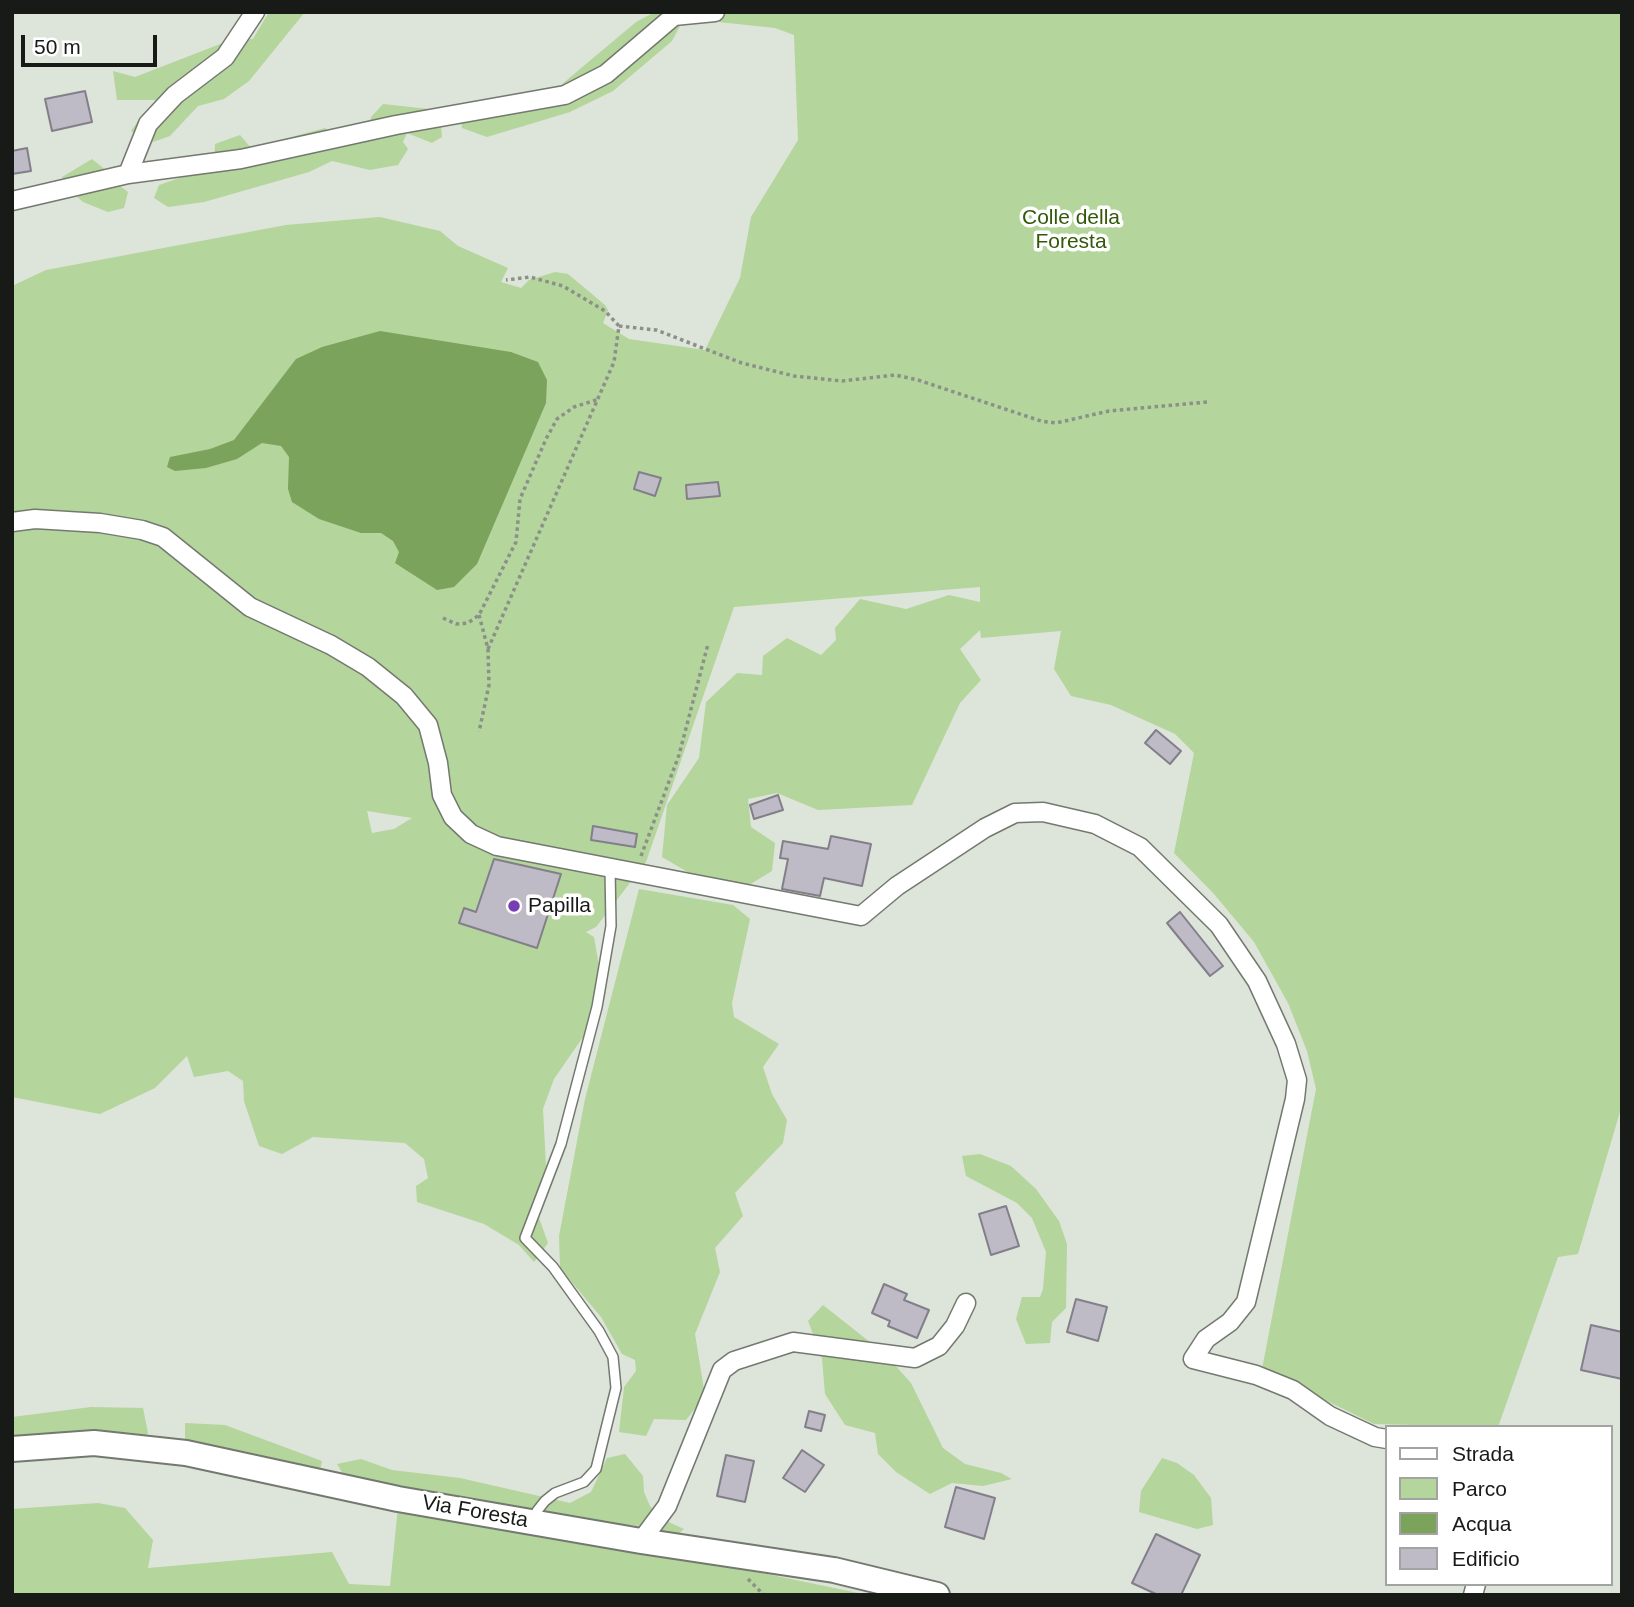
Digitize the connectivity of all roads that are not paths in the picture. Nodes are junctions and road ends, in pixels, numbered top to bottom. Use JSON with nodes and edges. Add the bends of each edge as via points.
{"nodes":[{"id":1,"x":255,"y":12,"type":"edge"},
{"id":2,"x":715,"y":12,"type":"edge"},
{"id":3,"x":128,"y":174,"type":"junction"},
{"id":4,"x":12,"y":201,"type":"edge"},
{"id":5,"x":12,"y":522,"type":"edge"},
{"id":6,"x":610,"y":868,"type":"junction"},
{"id":7,"x":966,"y":1303,"type":"dead end"},
{"id":8,"x":1386,"y":1439,"type":"edge"},
{"id":9,"x":12,"y":1449,"type":"edge"},
{"id":10,"x":535,"y":1522,"type":"junction"},
{"id":11,"x":641,"y":1541,"type":"junction"},
{"id":12,"x":937,"y":1595,"type":"edge"}],
"edges":[{"from":1,"to":3,"type":"street","via":[[225,57],[175,95],[148,124]]},
{"from":2,"to":3,"type":"street","via":[[674,16],[606,74],[565,96],[396,125],[241,159]]},
{"from":3,"to":4,"type":"street"},
{"from":5,"to":6,"type":"street","via":[[100,523],[163,537],[250,607],[331,645],[404,696],[428,724],[442,795],[453,817],[471,834],[497,846]]},
{"from":6,"to":8,"type":"street","via":[[860,916],[985,828],[1015,813],[1043,812],[1096,824],[1140,847],[1219,925],[1257,981],[1297,1080],[1247,1302],[1206,1339],[1193,1359],[1293,1390],[1330,1416]]},
{"from":6,"to":10,"type":"lane","via":[[611,926],[597,1007],[562,1144],[525,1238],[592,1320],[613,1357],[616,1388],[596,1469],[584,1482],[545,1501]]},
{"from":7,"to":11,"type":"street","via":[[956,1326],[939,1346],[915,1359],[793,1342],[734,1361],[722,1370],[667,1506]]},
{"from":9,"to":10,"type":"main road","name":"Via Foresta","via":[[94,1443],[186,1453],[398,1499]]},
{"from":10,"to":11,"type":"main road","name":"Via Foresta"},
{"from":11,"to":12,"type":"main road","name":"Via Foresta","via":[[834,1570]]}]}
